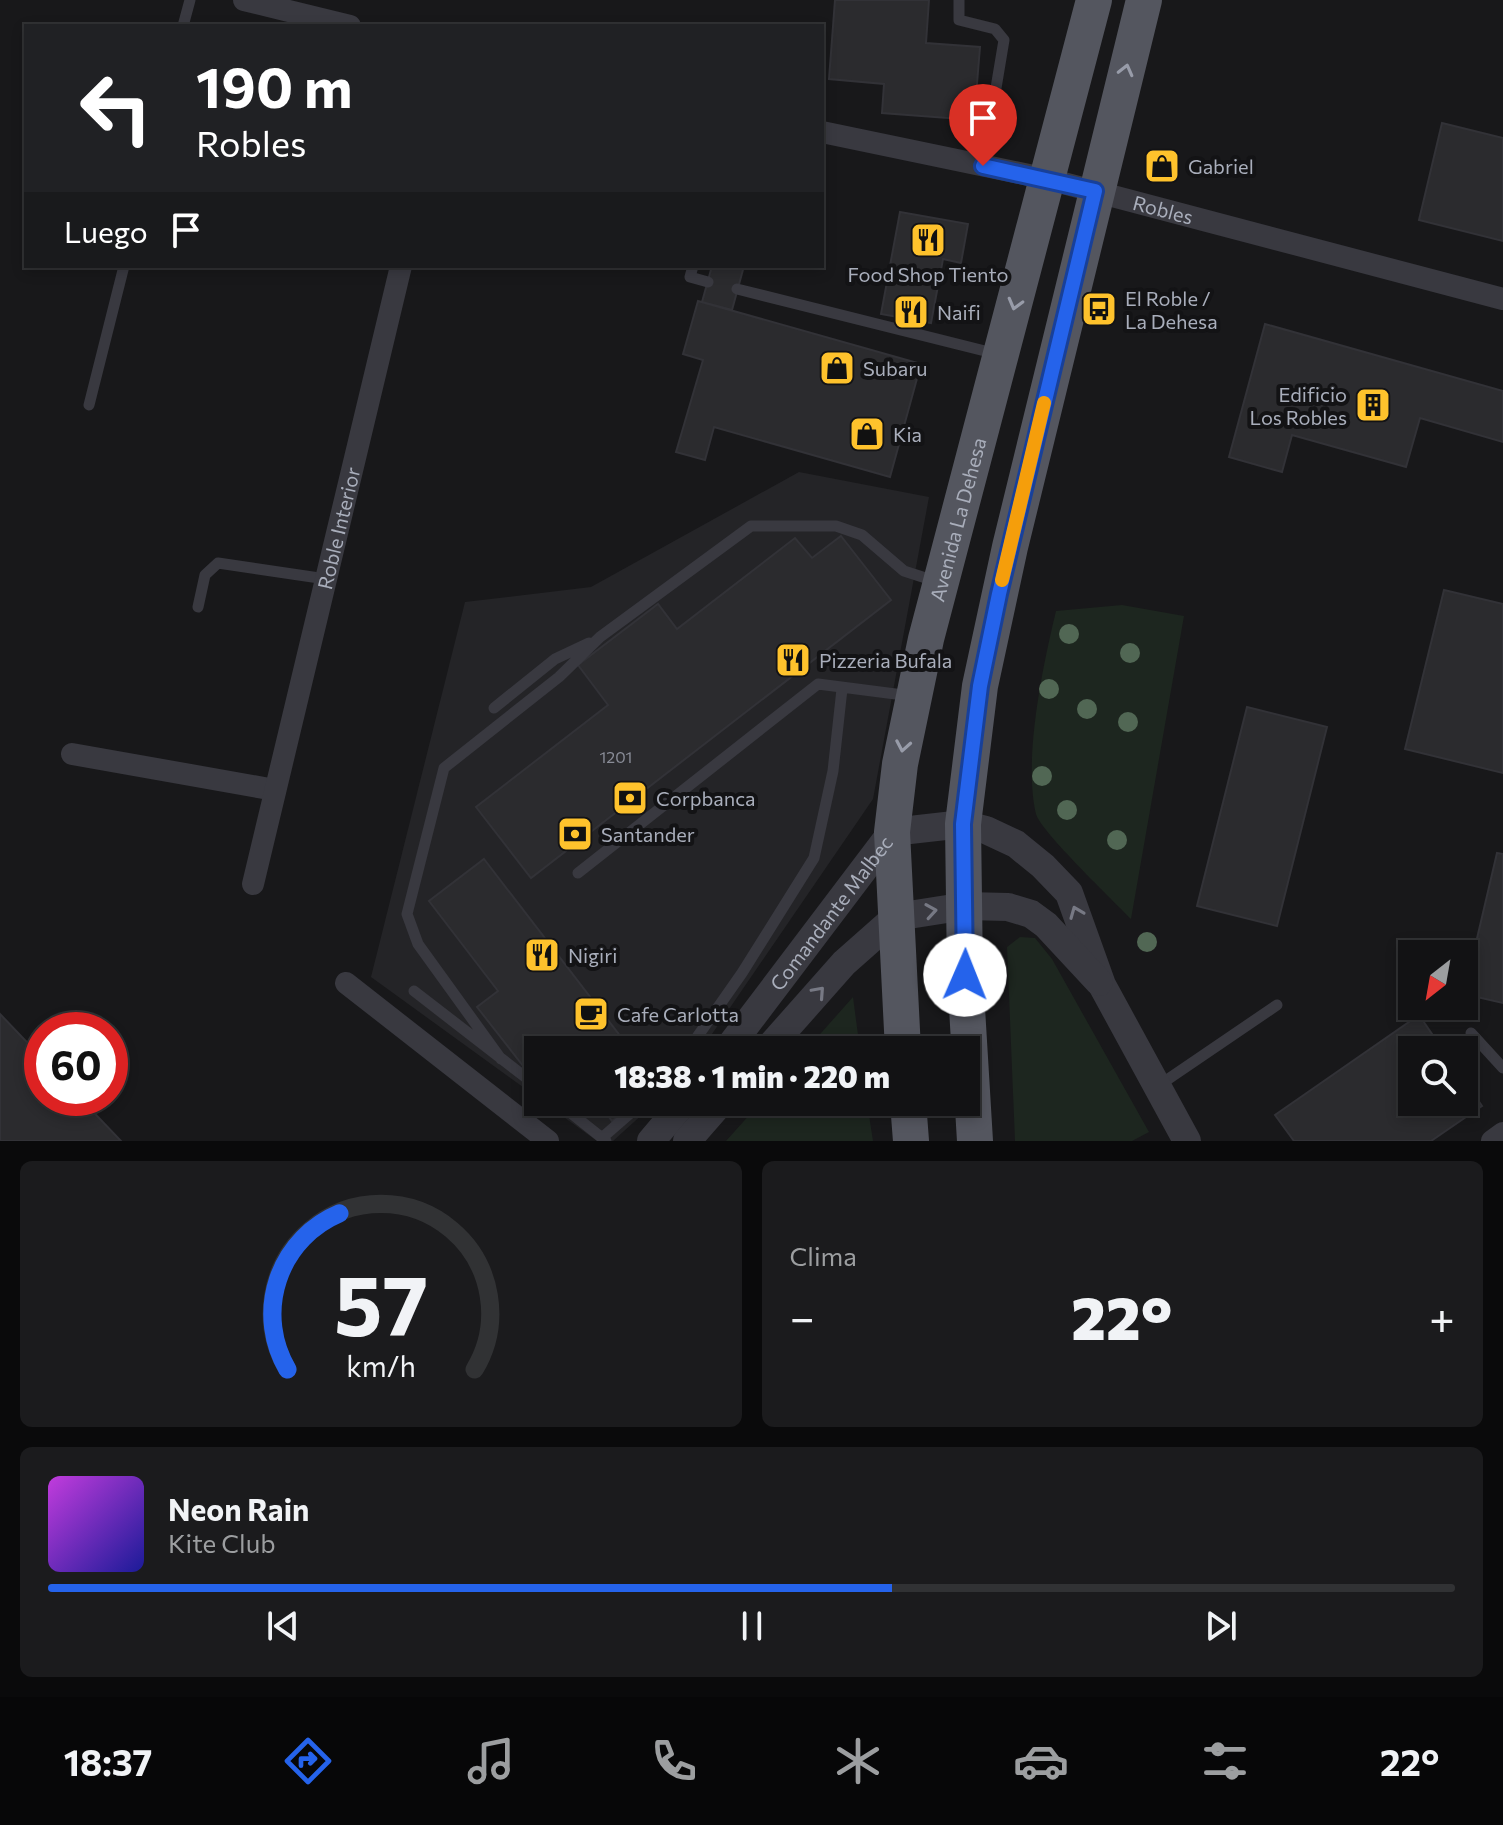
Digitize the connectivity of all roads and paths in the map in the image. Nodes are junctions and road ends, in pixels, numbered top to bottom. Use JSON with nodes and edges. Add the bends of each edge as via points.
{"nodes":[{"id":1,"x":190,"y":0,"type":"edge"},
{"id":2,"x":244,"y":0,"type":"edge"},
{"id":3,"x":959,"y":0,"type":"edge"},
{"id":4,"x":1094,"y":0,"type":"edge"},
{"id":5,"x":1144,"y":0,"type":"edge"},
{"id":6,"x":184,"y":24,"type":"edge"},
{"id":7,"x":342,"y":24,"type":"edge"},
{"id":8,"x":824,"y":132,"type":"edge"},
{"id":9,"x":983,"y":166,"type":"junction"},
{"id":10,"x":1048,"y":179,"type":"junction"},
{"id":11,"x":1095,"y":191,"type":"junction"},
{"id":12,"x":123,"y":268,"type":"edge"},
{"id":13,"x":401,"y":268,"type":"edge"},
{"id":14,"x":692,"y":268,"type":"edge"},
{"id":15,"x":708,"y":282,"type":"dead end"},
{"id":16,"x":737,"y":289,"type":"dead end"},
{"id":17,"x":1503,"y":299,"type":"edge"},
{"id":18,"x":1001,"y":355,"type":"junction"},
{"id":19,"x":89,"y":405,"type":"dead end"},
{"id":20,"x":326,"y":579,"type":"junction"},
{"id":21,"x":942,"y":582,"type":"junction"},
{"id":22,"x":198,"y":607,"type":"dead end"},
{"id":23,"x":600,"y":637,"type":"junction"},
{"id":24,"x":842,"y":689,"type":"junction"},
{"id":25,"x":912,"y":696,"type":"junction"},
{"id":26,"x":494,"y":708,"type":"dead end"},
{"id":27,"x":72,"y":754,"type":"dead end"},
{"id":28,"x":275,"y":790,"type":"junction"},
{"id":29,"x":963,"y":824,"type":"junction"},
{"id":30,"x":892,"y":832,"type":"junction"},
{"id":31,"x":578,"y":873,"type":"dead end"},
{"id":32,"x":253,"y":884,"type":"dead end"},
{"id":33,"x":966,"y":906,"type":"junction"},
{"id":34,"x":896,"y":917,"type":"junction"},
{"id":35,"x":346,"y":983,"type":"dead end"},
{"id":36,"x":1102,"y":985,"type":"junction"},
{"id":37,"x":414,"y":991,"type":"dead end"},
{"id":38,"x":1277,"y":1005,"type":"dead end"},
{"id":39,"x":1471,"y":1033,"type":"dead end"},
{"id":40,"x":697,"y":1036,"type":"edge"},
{"id":41,"x":738,"y":1036,"type":"edge"},
{"id":42,"x":779,"y":1036,"type":"edge"},
{"id":43,"x":902,"y":1036,"type":"edge"},
{"id":44,"x":501,"y":1059,"type":"junction"},
{"id":45,"x":1503,"y":1068,"type":"edge"},
{"id":46,"x":524,"y":1076,"type":"edge"},
{"id":47,"x":1158,"y":1086,"type":"junction"},
{"id":48,"x":575,"y":1116,"type":"edge"},
{"id":49,"x":629,"y":1116,"type":"edge"},
{"id":50,"x":672,"y":1116,"type":"edge"},
{"id":51,"x":709,"y":1116,"type":"edge"},
{"id":52,"x":909,"y":1116,"type":"edge"},
{"id":53,"x":1503,"y":1133,"type":"edge"},
{"id":54,"x":605,"y":1139,"type":"edge"},
{"id":55,"x":1180,"y":1139,"type":"edge"},
{"id":56,"x":548,"y":1141,"type":"edge"},
{"id":57,"x":651,"y":1141,"type":"edge"},
{"id":58,"x":687,"y":1141,"type":"edge"},
{"id":59,"x":911,"y":1141,"type":"edge"},
{"id":60,"x":975,"y":1141,"type":"edge"},
{"id":61,"x":1492,"y":1141,"type":"edge"}],
"edges":[{"from":1,"to":6,"type":"lane"},
{"from":2,"to":7,"type":"street"},
{"from":3,"to":9,"type":"lane","via":[[959,20],[995,29],[1004,40]]},
{"from":4,"to":10,"type":"main road","name":"Avenida La Dehesa"},
{"from":11,"to":5,"type":"main road","one_way":true},
{"from":8,"to":9,"type":"street","name":"Robles"},
{"from":9,"to":10,"type":"street","name":"Robles"},
{"from":10,"to":11,"type":"street","name":"Robles"},
{"from":10,"to":18,"type":"main road","name":"Avenida La Dehesa","one_way":true},
{"from":11,"to":17,"type":"street","name":"Robles"},
{"from":11,"to":29,"type":"main road","via":[[993,618]]},
{"from":12,"to":19,"type":"lane"},
{"from":13,"to":20,"type":"street","name":"Roble Interior"},
{"from":14,"to":15,"type":"lane","via":[[690,277]]},
{"from":16,"to":18,"type":"lane"},
{"from":18,"to":21,"type":"main road","name":"Avenida La Dehesa"},
{"from":20,"to":22,"type":"lane","via":[[218,563],[205,575]]},
{"from":20,"to":28,"type":"street","name":"Roble Interior"},
{"from":21,"to":23,"type":"lane","via":[[904,571],[862,535],[836,526],[751,526]]},
{"from":21,"to":25,"type":"main road","name":"Avenida La Dehesa"},
{"from":23,"to":26,"type":"lane","via":[[555,659]]},
{"from":23,"to":44,"type":"lane","via":[[559,677],[444,768],[407,914],[418,944]]},
{"from":24,"to":25,"type":"lane"},
{"from":24,"to":31,"type":"lane","via":[[818,684]]},
{"from":24,"to":40,"type":"lane","via":[[833,771],[814,858]]},
{"from":25,"to":30,"type":"main road","name":"Avenida La Dehesa","one_way":true},
{"from":27,"to":28,"type":"street"},
{"from":28,"to":32,"type":"street","name":"Roble Interior"},
{"from":29,"to":30,"type":"street","name":"Comandante Malbec"},
{"from":29,"to":33,"type":"main road"},
{"from":36,"to":29,"type":"street","one_way":true,"via":[[1069,893],[1016,844]]},
{"from":30,"to":34,"type":"main road","name":"Avenida La Dehesa"},
{"from":30,"to":41,"type":"street","name":"Comandante Malbec"},
{"from":34,"to":33,"type":"street","one_way":true},
{"from":33,"to":36,"type":"street","via":[[1008,907],[1031,914]]},
{"from":33,"to":60,"type":"main road"},
{"from":42,"to":34,"type":"street","name":"Comandante Malbec","one_way":true,"via":[[844,963]]},
{"from":34,"to":43,"type":"main road","name":"Avenida La Dehesa"},
{"from":35,"to":56,"type":"street"},
{"from":36,"to":47,"type":"street"},
{"from":37,"to":44,"type":"lane"},
{"from":38,"to":47,"type":"lane"},
{"from":39,"to":45,"type":"lane"},
{"from":44,"to":46,"type":"lane"},
{"from":47,"to":55,"type":"street"},
{"from":48,"to":54,"type":"lane"},
{"from":49,"to":54,"type":"lane"},
{"from":50,"to":57,"type":"street"},
{"from":51,"to":58,"type":"street"},
{"from":52,"to":59,"type":"main road"},
{"from":53,"to":61,"type":"street"}]}
